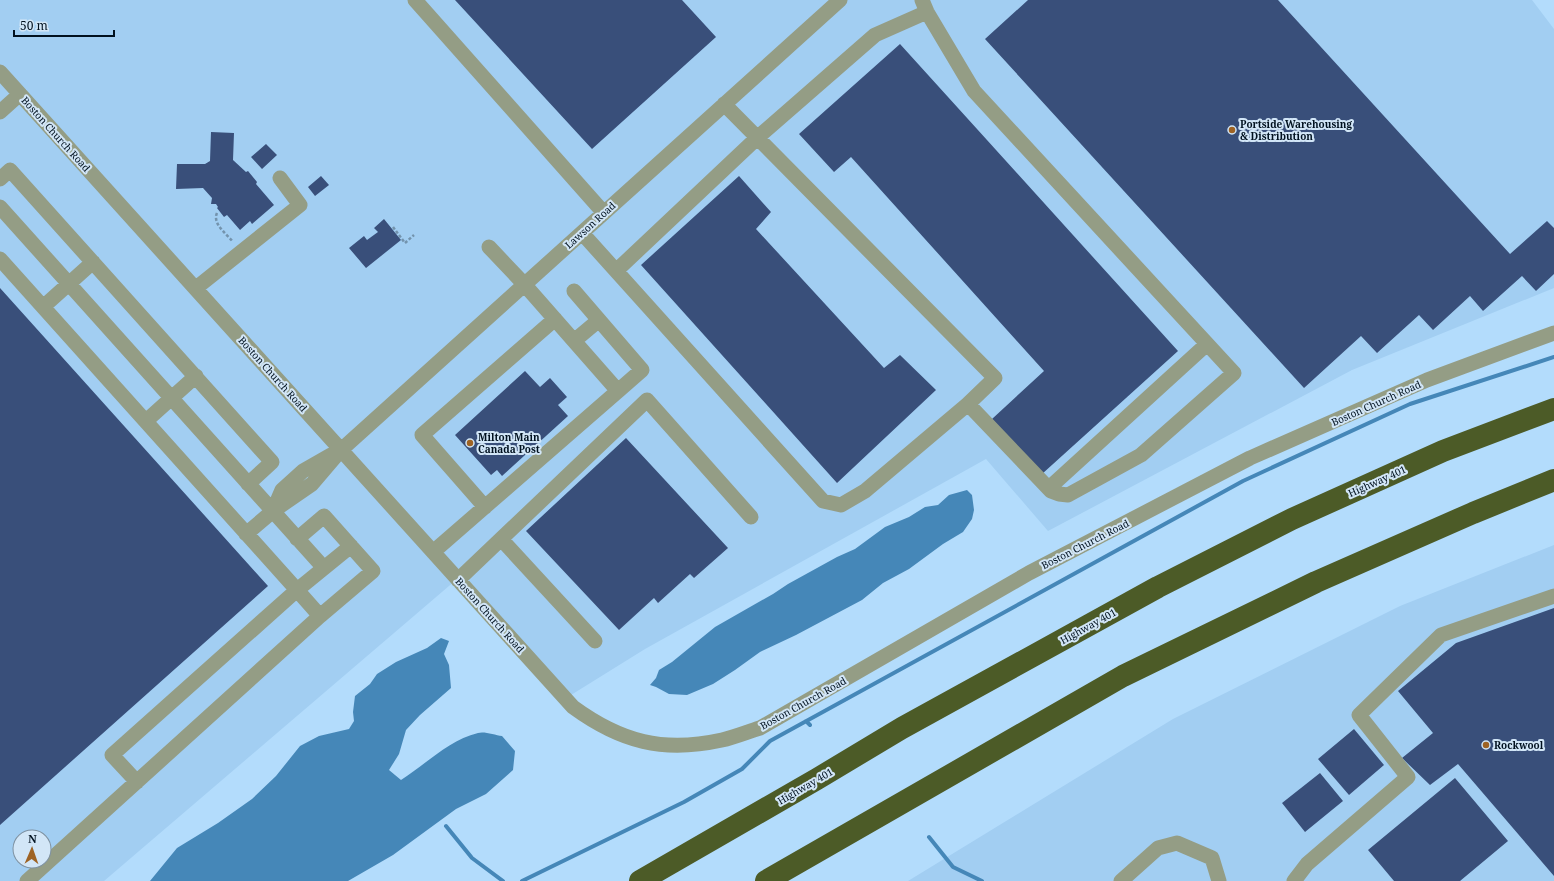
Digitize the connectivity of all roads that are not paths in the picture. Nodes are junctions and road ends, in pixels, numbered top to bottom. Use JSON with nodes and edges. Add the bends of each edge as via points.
{"nodes":[{"id":1,"x":415,"y":0,"type":"edge"},
{"id":2,"x":840,"y":0,"type":"edge"},
{"id":3,"x":924,"y":6,"type":"edge"},
{"id":4,"x":0,"y":72,"type":"edge"},
{"id":5,"x":20,"y":94,"type":"junction"},
{"id":6,"x":724,"y":104,"type":"junction"},
{"id":7,"x":0,"y":112,"type":"edge"},
{"id":8,"x":757,"y":138,"type":"junction"},
{"id":9,"x":280,"y":178,"type":"dead end"},
{"id":10,"x":0,"y":179,"type":"edge"},
{"id":11,"x":0,"y":207,"type":"edge"},
{"id":12,"x":604,"y":213,"type":"junction"},
{"id":13,"x":582,"y":233,"type":"junction"},
{"id":14,"x":489,"y":247,"type":"dead end"},
{"id":15,"x":0,"y":259,"type":"edge"},
{"id":16,"x":93,"y":262,"type":"junction"},
{"id":17,"x":617,"y":270,"type":"junction"},
{"id":18,"x":68,"y":284,"type":"junction"},
{"id":19,"x":524,"y":284,"type":"junction"},
{"id":20,"x":196,"y":288,"type":"junction"},
{"id":21,"x":574,"y":291,"type":"dead end"},
{"id":22,"x":43,"y":307,"type":"junction"},
{"id":23,"x":555,"y":319,"type":"junction"},
{"id":24,"x":598,"y":320,"type":"junction"},
{"id":25,"x":1554,"y":333,"type":"edge"},
{"id":26,"x":574,"y":341,"type":"junction"},
{"id":27,"x":1207,"y":344,"type":"junction"},
{"id":28,"x":196,"y":376,"type":"junction"},
{"id":29,"x":618,"y":391,"type":"junction"},
{"id":30,"x":171,"y":398,"type":"junction"},
{"id":31,"x":968,"y":404,"type":"junction"},
{"id":32,"x":1554,"y":409,"type":"edge"},
{"id":33,"x":146,"y":421,"type":"junction"},
{"id":34,"x":341,"y":450,"type":"junction"},
{"id":35,"x":1554,"y":480,"type":"edge"},
{"id":36,"x":248,"y":484,"type":"junction"},
{"id":37,"x":1049,"y":488,"type":"junction"},
{"id":38,"x":485,"y":507,"type":"junction"},
{"id":39,"x":273,"y":512,"type":"junction"},
{"id":40,"x":751,"y":517,"type":"dead end"},
{"id":41,"x":246,"y":534,"type":"junction"},
{"id":42,"x":297,"y":539,"type":"junction"},
{"id":43,"x":501,"y":539,"type":"junction"},
{"id":44,"x":351,"y":546,"type":"junction"},
{"id":45,"x":433,"y":552,"type":"junction"},
{"id":46,"x":324,"y":568,"type":"junction"},
{"id":47,"x":458,"y":580,"type":"junction"},
{"id":48,"x":297,"y":590,"type":"junction"},
{"id":49,"x":1554,"y":596,"type":"edge"},
{"id":50,"x":320,"y":616,"type":"junction"},
{"id":51,"x":595,"y":641,"type":"dead end"},
{"id":52,"x":137,"y":782,"type":"junction"},
{"id":53,"x":27,"y":881,"type":"edge"},
{"id":54,"x":640,"y":881,"type":"edge"},
{"id":55,"x":766,"y":881,"type":"edge"},
{"id":56,"x":1121,"y":881,"type":"edge"},
{"id":57,"x":1219,"y":881,"type":"edge"},
{"id":58,"x":1294,"y":881,"type":"edge"}],
"edges":[{"from":1,"to":12,"type":"street"},
{"from":2,"to":6,"type":"street","name":"Lawson Road"},
{"from":3,"to":8,"type":"street","via":[[875,34]]},
{"from":3,"to":27,"type":"street","via":[[974,91]]},
{"from":4,"to":5,"type":"street","name":"Boston Church Road"},
{"from":5,"to":7,"type":"street"},
{"from":5,"to":20,"type":"street","name":"Boston Church Road"},
{"from":6,"to":8,"type":"street"},
{"from":6,"to":12,"type":"street","name":"Lawson Road"},
{"from":8,"to":17,"type":"street"},
{"from":8,"to":31,"type":"street","via":[[995,378]]},
{"from":9,"to":20,"type":"street","via":[[300,205]]},
{"from":10,"to":16,"type":"street","via":[[10,170]]},
{"from":11,"to":18,"type":"street"},
{"from":12,"to":13,"type":"street","name":"Lawson Road"},
{"from":13,"to":17,"type":"street"},
{"from":13,"to":19,"type":"street","name":"Lawson Road"},
{"from":14,"to":19,"type":"street"},
{"from":15,"to":22,"type":"street"},
{"from":16,"to":18,"type":"street"},
{"from":16,"to":28,"type":"street"},
{"from":17,"to":31,"type":"street","via":[[823,501],[841,505],[865,491]]},
{"from":18,"to":22,"type":"street"},
{"from":18,"to":30,"type":"street"},
{"from":19,"to":23,"type":"street"},
{"from":19,"to":34,"type":"street","name":"Lawson Road"},
{"from":20,"to":34,"type":"street","name":"Boston Church Road"},
{"from":21,"to":24,"type":"street"},
{"from":22,"to":33,"type":"street"},
{"from":23,"to":26,"type":"street"},
{"from":23,"to":38,"type":"street","via":[[422,435]]},
{"from":24,"to":26,"type":"street"},
{"from":24,"to":29,"type":"street","via":[[642,370]]},
{"from":25,"to":47,"type":"street","name":"Boston Church Road","via":[[1427,380],[1250,458],[1029,573],[760,728],[723,740],[693,745],[662,745],[636,740],[593,722],[573,707]]},
{"from":26,"to":29,"type":"street"},
{"from":27,"to":37,"type":"street"},
{"from":27,"to":37,"type":"street","via":[[1234,373],[1141,455],[1068,495],[1059,494]]},
{"from":28,"to":30,"type":"street"},
{"from":28,"to":36,"type":"street","via":[[272,462]]},
{"from":29,"to":38,"type":"street"},
{"from":30,"to":33,"type":"street"},
{"from":30,"to":36,"type":"street"},
{"from":31,"to":37,"type":"street"},
{"from":32,"to":54,"type":"highway","name":"Highway 401","via":[[1443,451],[1292,519],[1158,588],[902,728]]},
{"from":33,"to":41,"type":"street"},
{"from":34,"to":39,"type":"street","name":"Lawson Road","via":[[304,471],[282,490]]},
{"from":34,"to":45,"type":"street","name":"Boston Church Road"},
{"from":35,"to":55,"type":"highway","via":[[1316,582],[1123,676]]},
{"from":36,"to":39,"type":"street"},
{"from":38,"to":45,"type":"street"},
{"from":39,"to":41,"type":"street"},
{"from":39,"to":42,"type":"street"},
{"from":40,"to":43,"type":"street","via":[[647,400]]},
{"from":41,"to":48,"type":"street"},
{"from":42,"to":44,"type":"street","via":[[324,516]]},
{"from":42,"to":46,"type":"street"},
{"from":43,"to":47,"type":"street"},
{"from":43,"to":51,"type":"street"},
{"from":44,"to":46,"type":"street"},
{"from":44,"to":50,"type":"street","via":[[373,571]]},
{"from":45,"to":47,"type":"street","name":"Boston Church Road"},
{"from":46,"to":48,"type":"street"},
{"from":48,"to":50,"type":"street"},
{"from":48,"to":52,"type":"street","via":[[112,755]]},
{"from":49,"to":58,"type":"street","via":[[1441,635],[1359,715],[1408,777],[1306,864]]},
{"from":50,"to":52,"type":"street"},
{"from":52,"to":53,"type":"street"},
{"from":56,"to":57,"type":"street","via":[[1158,848],[1178,843],[1212,858]]}]}
